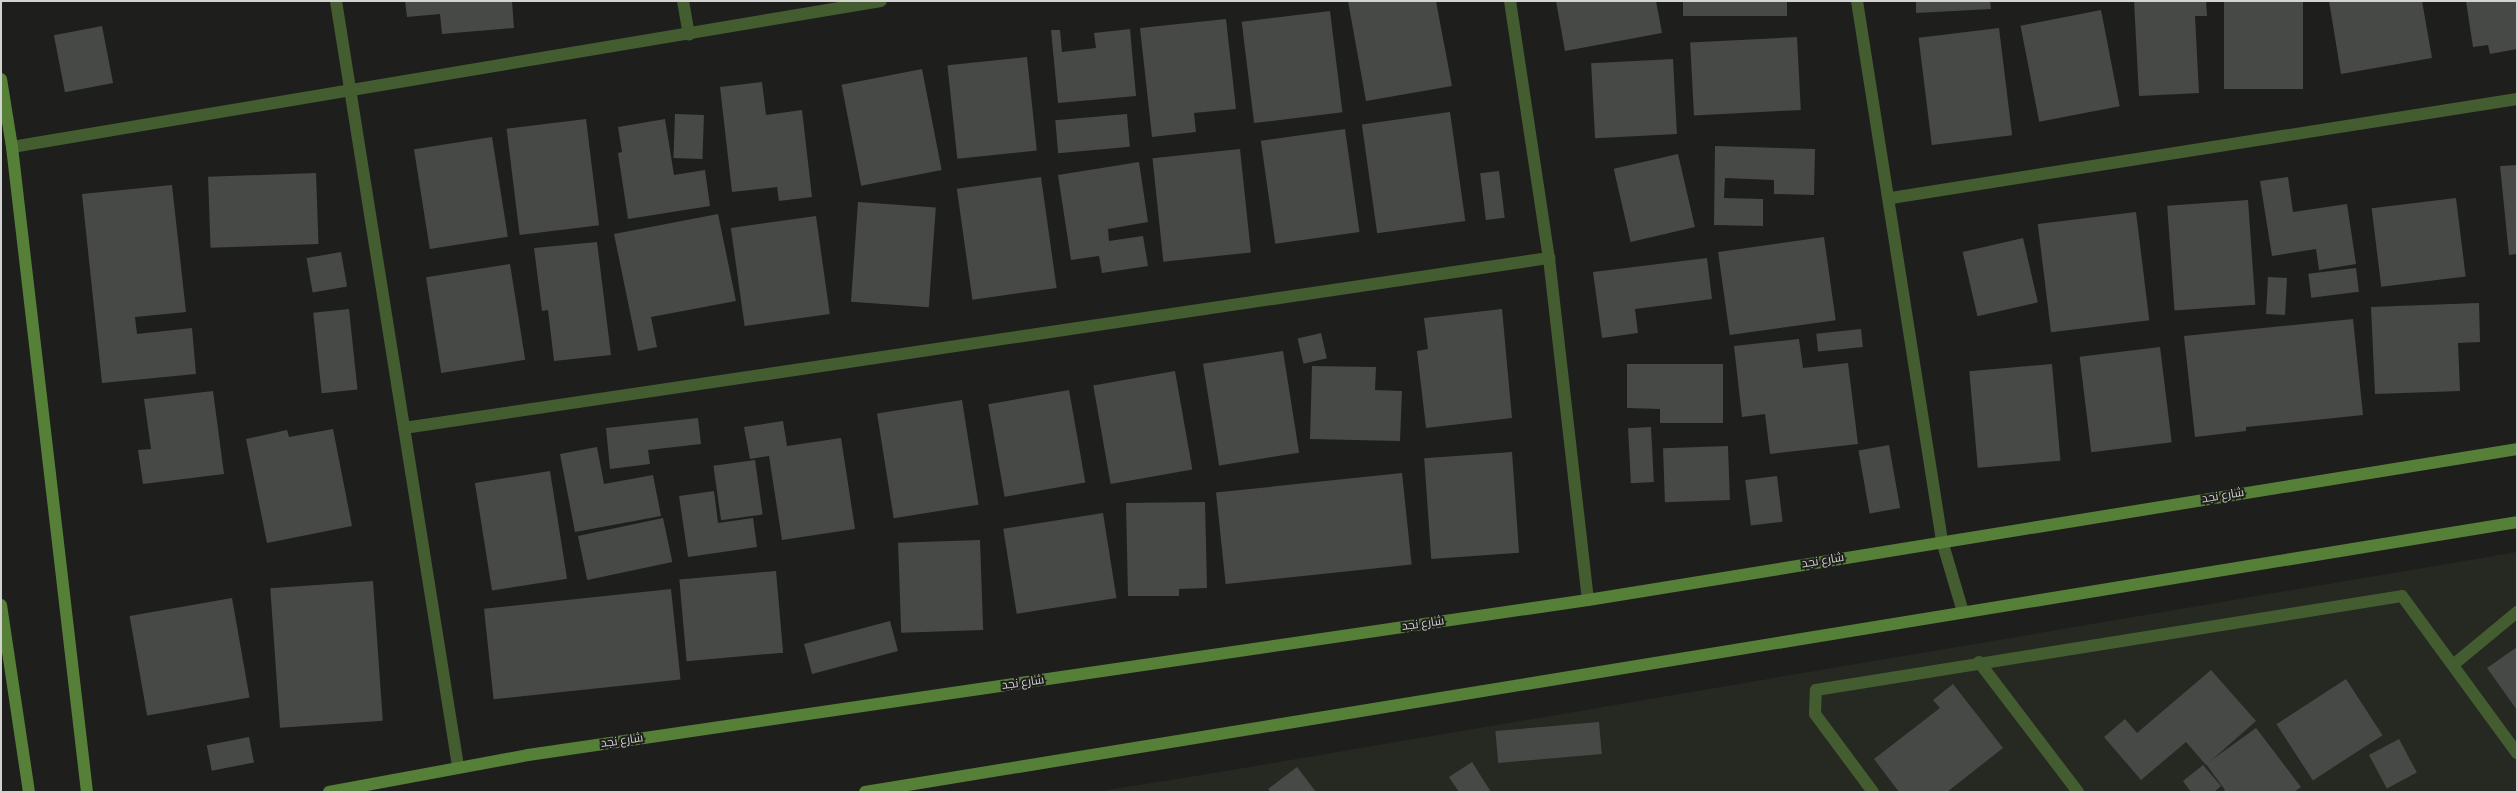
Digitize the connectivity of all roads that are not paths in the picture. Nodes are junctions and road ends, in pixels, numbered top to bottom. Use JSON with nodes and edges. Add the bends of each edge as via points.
{"nodes":[{"id":1,"x":336,"y":1,"type":"edge"},
{"id":2,"x":683,"y":1,"type":"edge"},
{"id":3,"x":881,"y":1,"type":"edge"},
{"id":4,"x":1510,"y":1,"type":"edge"},
{"id":5,"x":1858,"y":1,"type":"edge"},
{"id":6,"x":689,"y":34,"type":"junction"},
{"id":7,"x":1,"y":79,"type":"edge"},
{"id":8,"x":350,"y":92,"type":"junction"},
{"id":9,"x":2517,"y":99,"type":"edge"},
{"id":10,"x":12,"y":147,"type":"junction"},
{"id":11,"x":1890,"y":198,"type":"junction"},
{"id":12,"x":1549,"y":258,"type":"junction"},
{"id":13,"x":404,"y":428,"type":"junction"},
{"id":14,"x":2517,"y":449,"type":"edge"},
{"id":15,"x":2517,"y":522,"type":"edge"},
{"id":16,"x":1942,"y":541,"type":"junction"},
{"id":17,"x":1588,"y":600,"type":"junction"},
{"id":18,"x":1,"y":605,"type":"edge"},
{"id":19,"x":1963,"y":612,"type":"junction"},
{"id":20,"x":2517,"y":612,"type":"edge"},
{"id":21,"x":1979,"y":662,"type":"junction"},
{"id":22,"x":2453,"y":665,"type":"junction"},
{"id":23,"x":2517,"y":753,"type":"edge"},
{"id":24,"x":458,"y":766,"type":"junction"},
{"id":25,"x":29,"y":792,"type":"edge"},
{"id":26,"x":87,"y":792,"type":"edge"},
{"id":27,"x":329,"y":792,"type":"edge"},
{"id":28,"x":865,"y":792,"type":"edge"},
{"id":29,"x":1873,"y":792,"type":"edge"},
{"id":30,"x":2078,"y":792,"type":"edge"}],
"edges":[{"from":1,"to":8,"type":"street"},
{"from":2,"to":6,"type":"street"},
{"from":3,"to":6,"type":"street"},
{"from":4,"to":12,"type":"street"},
{"from":5,"to":11,"type":"street"},
{"from":6,"to":8,"type":"street"},
{"from":7,"to":10,"type":"street"},
{"from":8,"to":10,"type":"street"},
{"from":8,"to":13,"type":"street"},
{"from":9,"to":11,"type":"street"},
{"from":10,"to":26,"type":"street"},
{"from":11,"to":16,"type":"street"},
{"from":12,"to":13,"type":"street"},
{"from":12,"to":17,"type":"street"},
{"from":13,"to":24,"type":"street"},
{"from":14,"to":16,"type":"street","name":"شارع نجد"},
{"from":15,"to":19,"type":"street"},
{"from":16,"to":17,"type":"street","name":"شارع نجد"},
{"from":16,"to":19,"type":"street"},
{"from":17,"to":24,"type":"street","name":"شارع نجد"},
{"from":18,"to":25,"type":"street"},
{"from":19,"to":28,"type":"street"},
{"from":20,"to":22,"type":"street"},
{"from":21,"to":22,"type":"street","via":[[2402,596]]},
{"from":21,"to":29,"type":"street","via":[[1816,690],[1815,714]]},
{"from":21,"to":30,"type":"street"},
{"from":22,"to":23,"type":"street"},
{"from":24,"to":27,"type":"street","name":"شارع نجد"}]}
